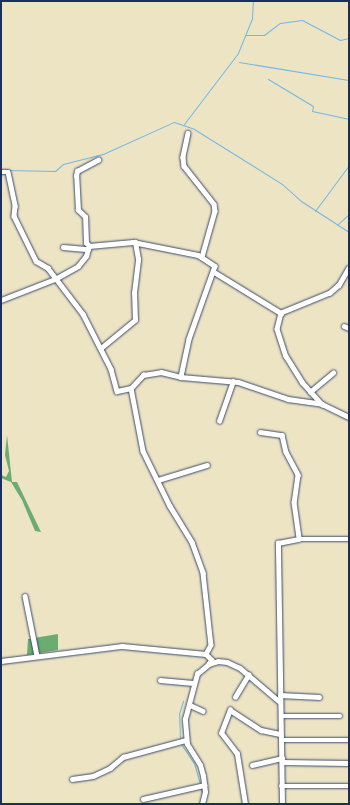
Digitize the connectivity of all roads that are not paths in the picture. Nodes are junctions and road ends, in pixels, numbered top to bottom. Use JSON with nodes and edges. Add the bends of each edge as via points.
{"nodes":[{"id":1,"x":188,"y":133,"type":"dead end"},
{"id":2,"x":98,"y":160,"type":"dead end"},
{"id":3,"x":1,"y":172,"type":"edge"},
{"id":4,"x":135,"y":242,"type":"junction"},
{"id":5,"x":63,"y":247,"type":"dead end"},
{"id":6,"x":89,"y":248,"type":"junction"},
{"id":7,"x":202,"y":257,"type":"junction"},
{"id":8,"x":349,"y":268,"type":"edge"},
{"id":9,"x":214,"y":272,"type":"junction"},
{"id":10,"x":56,"y":279,"type":"junction"},
{"id":11,"x":1,"y":300,"type":"edge"},
{"id":12,"x":281,"y":313,"type":"junction"},
{"id":13,"x":101,"y":348,"type":"junction"},
{"id":14,"x":333,"y":373,"type":"dead end"},
{"id":15,"x":181,"y":377,"type":"junction"},
{"id":16,"x":233,"y":381,"type":"junction"},
{"id":17,"x":131,"y":388,"type":"junction"},
{"id":18,"x":310,"y":392,"type":"junction"},
{"id":19,"x":322,"y":404,"type":"junction"},
{"id":20,"x":349,"y":417,"type":"edge"},
{"id":21,"x":219,"y":421,"type":"dead end"},
{"id":22,"x":260,"y":432,"type":"dead end"},
{"id":23,"x":207,"y":465,"type":"dead end"},
{"id":24,"x":158,"y":480,"type":"junction"},
{"id":25,"x":299,"y":539,"type":"junction"},
{"id":26,"x":349,"y":539,"type":"edge"},
{"id":27,"x":24,"y":596,"type":"dead end"},
{"id":28,"x":206,"y":654,"type":"junction"},
{"id":29,"x":37,"y":656,"type":"junction"},
{"id":30,"x":1,"y":661,"type":"edge"},
{"id":31,"x":209,"y":664,"type":"junction"},
{"id":32,"x":248,"y":675,"type":"junction"},
{"id":33,"x":160,"y":680,"type":"dead end"},
{"id":34,"x":194,"y":683,"type":"junction"},
{"id":35,"x":280,"y":695,"type":"junction"},
{"id":36,"x":235,"y":697,"type":"dead end"},
{"id":37,"x":319,"y":697,"type":"dead end"},
{"id":38,"x":280,"y":702,"type":"junction"},
{"id":39,"x":190,"y":705,"type":"junction"},
{"id":40,"x":203,"y":711,"type":"dead end"},
{"id":41,"x":281,"y":716,"type":"junction"},
{"id":42,"x":340,"y":716,"type":"dead end"},
{"id":43,"x":280,"y":734,"type":"junction"},
{"id":44,"x":186,"y":740,"type":"junction"},
{"id":45,"x":281,"y":740,"type":"junction"},
{"id":46,"x":348,"y":740,"type":"edge"},
{"id":47,"x":282,"y":760,"type":"junction"},
{"id":48,"x":348,"y":764,"type":"dead end"},
{"id":49,"x":252,"y":765,"type":"dead end"},
{"id":50,"x":72,"y":779,"type":"dead end"},
{"id":51,"x":204,"y":785,"type":"junction"},
{"id":52,"x":281,"y":786,"type":"junction"},
{"id":53,"x":349,"y":786,"type":"edge"},
{"id":54,"x":143,"y":799,"type":"dead end"},
{"id":55,"x":202,"y":804,"type":"edge"},
{"id":56,"x":245,"y":804,"type":"edge"},
{"id":57,"x":282,"y":804,"type":"edge"}],
"edges":[{"from":1,"to":7,"type":"street","via":[[183,157],[184,166],[214,204],[215,211]]},
{"from":2,"to":6,"type":"street","via":[[77,171],[76,176],[78,210],[85,217],[86,243]]},
{"from":3,"to":10,"type":"street","via":[[8,172],[15,206],[14,216],[36,261],[48,268]]},
{"from":4,"to":6,"type":"street"},
{"from":4,"to":7,"type":"street"},
{"from":4,"to":13,"type":"street","via":[[138,259],[134,293],[135,320]]},
{"from":5,"to":6,"type":"street"},
{"from":6,"to":10,"type":"street","via":[[78,266]]},
{"from":7,"to":9,"type":"street","via":[[215,266]]},
{"from":8,"to":12,"type":"street","via":[[339,285],[330,293]]},
{"from":9,"to":12,"type":"street"},
{"from":9,"to":15,"type":"street","via":[[189,339]]},
{"from":10,"to":11,"type":"street"},
{"from":10,"to":13,"type":"street","via":[[83,314]]},
{"from":12,"to":18,"type":"street","via":[[277,329],[280,342],[293,369]]},
{"from":13,"to":17,"type":"street","via":[[117,391]]},
{"from":14,"to":18,"type":"street"},
{"from":15,"to":16,"type":"street"},
{"from":15,"to":17,"type":"street","via":[[161,372],[143,375]]},
{"from":16,"to":19,"type":"street","via":[[288,399]]},
{"from":16,"to":21,"type":"street"},
{"from":17,"to":24,"type":"street","via":[[140,441]]},
{"from":18,"to":19,"type":"street"},
{"from":19,"to":20,"type":"street"},
{"from":22,"to":25,"type":"street","via":[[282,435],[286,452],[298,475],[294,502]]},
{"from":23,"to":24,"type":"street"},
{"from":24,"to":28,"type":"street","via":[[192,542],[203,573],[211,646]]},
{"from":25,"to":26,"type":"street"},
{"from":25,"to":35,"type":"street","via":[[278,543]]},
{"from":27,"to":29,"type":"street"},
{"from":28,"to":29,"type":"street","via":[[122,646]]},
{"from":28,"to":31,"type":"street","via":[[212,660]]},
{"from":29,"to":30,"type":"street"},
{"from":31,"to":32,"type":"street","via":[[227,662]]},
{"from":31,"to":34,"type":"street","via":[[197,674]]},
{"from":32,"to":36,"type":"street"},
{"from":32,"to":38,"type":"street"},
{"from":33,"to":34,"type":"street"},
{"from":34,"to":39,"type":"street"},
{"from":35,"to":37,"type":"street"},
{"from":35,"to":38,"type":"street"},
{"from":38,"to":41,"type":"street"},
{"from":39,"to":40,"type":"street"},
{"from":39,"to":44,"type":"street","via":[[185,719]]},
{"from":41,"to":42,"type":"street"},
{"from":41,"to":43,"type":"street"},
{"from":43,"to":45,"type":"street"},
{"from":43,"to":56,"type":"street","via":[[261,730],[230,710],[221,733],[237,754]]},
{"from":44,"to":50,"type":"street","via":[[123,757],[110,768],[93,776]]},
{"from":44,"to":51,"type":"street","via":[[200,765]]},
{"from":45,"to":46,"type":"street"},
{"from":45,"to":47,"type":"street"},
{"from":47,"to":48,"type":"street"},
{"from":47,"to":49,"type":"street"},
{"from":47,"to":52,"type":"street"},
{"from":51,"to":54,"type":"street"},
{"from":51,"to":55,"type":"street"},
{"from":52,"to":53,"type":"street"},
{"from":52,"to":57,"type":"street"}]}
